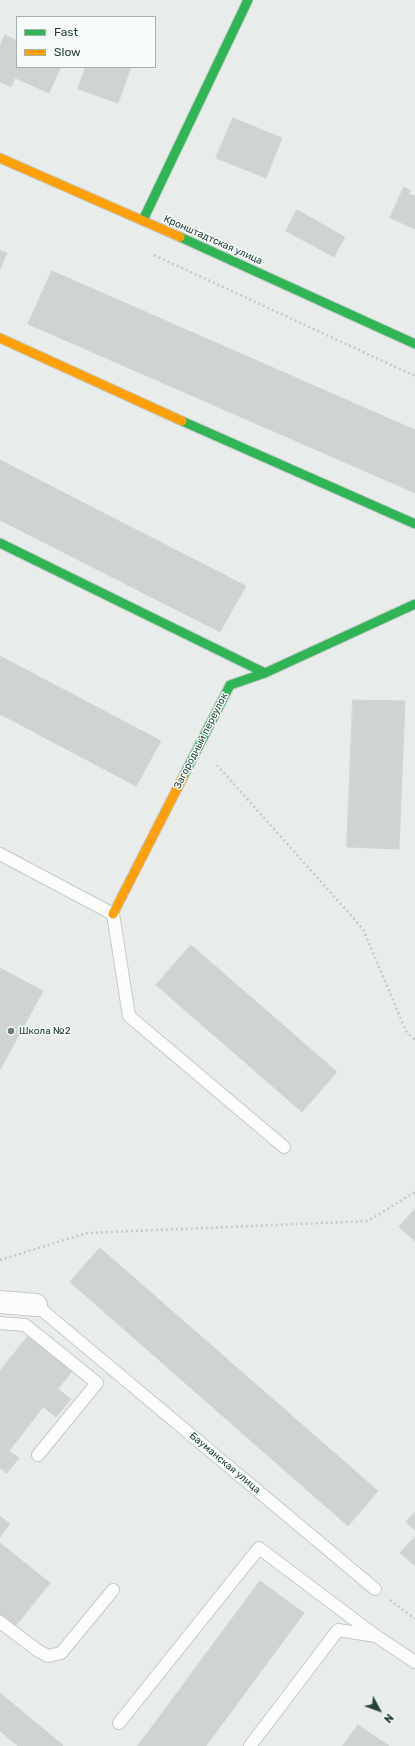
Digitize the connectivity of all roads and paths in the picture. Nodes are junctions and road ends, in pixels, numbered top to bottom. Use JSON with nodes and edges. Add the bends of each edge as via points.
{"nodes":[{"id":1,"x":248,"y":0,"type":"edge"},
{"id":2,"x":0,"y":158,"type":"edge"},
{"id":3,"x":143,"y":220,"type":"junction"},
{"id":4,"x":149,"y":252,"type":"dead end"},
{"id":5,"x":0,"y":338,"type":"edge"},
{"id":6,"x":415,"y":344,"type":"edge"},
{"id":7,"x":415,"y":376,"type":"edge"},
{"id":8,"x":415,"y":524,"type":"edge"},
{"id":9,"x":0,"y":544,"type":"edge"},
{"id":10,"x":415,"y":604,"type":"edge"},
{"id":11,"x":265,"y":673,"type":"junction"},
{"id":12,"x":199,"y":745,"type":"junction"},
{"id":13,"x":0,"y":854,"type":"edge"},
{"id":14,"x":113,"y":914,"type":"junction"},
{"id":15,"x":415,"y":1040,"type":"edge"},
{"id":16,"x":284,"y":1147,"type":"dead end"},
{"id":17,"x":415,"y":1192,"type":"edge"},
{"id":18,"x":0,"y":1260,"type":"edge"},
{"id":19,"x":0,"y":1302,"type":"edge"},
{"id":20,"x":36,"y":1305,"type":"joint"},
{"id":21,"x":0,"y":1323,"type":"edge"},
{"id":22,"x":38,"y":1455,"type":"dead end"},
{"id":23,"x":376,"y":1589,"type":"joint"},
{"id":24,"x":113,"y":1590,"type":"dead end"},
{"id":25,"x":415,"y":1619,"type":"edge"},
{"id":26,"x":0,"y":1622,"type":"edge"},
{"id":27,"x":376,"y":1636,"type":"junction"},
{"id":28,"x":415,"y":1662,"type":"edge"},
{"id":29,"x":119,"y":1723,"type":"dead end"},
{"id":30,"x":250,"y":1746,"type":"edge"}],
"edges":[{"from":1,"to":3,"type":"street"},
{"from":2,"to":3,"type":"street","name":"Кронштадтская улица"},
{"from":3,"to":6,"type":"street","name":"Кронштадтская улица"},
{"from":4,"to":7,"type":"path"},
{"from":5,"to":8,"type":"street"},
{"from":9,"to":11,"type":"street"},
{"from":10,"to":11,"type":"street","name":"Загородный переулок"},
{"from":11,"to":12,"type":"street","name":"Загородный переулок","via":[[230,685]]},
{"from":12,"to":14,"type":"street","name":"Загородный переулок"},
{"from":12,"to":15,"type":"path","via":[[363,930],[406,1031]]},
{"from":13,"to":14,"type":"lane"},
{"from":14,"to":16,"type":"lane","via":[[129,1016]]},
{"from":17,"to":18,"type":"path","via":[[368,1221],[87,1233]]},
{"from":19,"to":20,"type":"street"},
{"from":20,"to":23,"type":"lane","name":"Бауманская улица"},
{"from":21,"to":22,"type":"lane","via":[[25,1325],[97,1383]]},
{"from":23,"to":25,"type":"path"},
{"from":24,"to":26,"type":"lane","via":[[61,1653],[48,1656]]},
{"from":27,"to":28,"type":"lane"},
{"from":27,"to":29,"type":"lane","via":[[259,1548]]},
{"from":27,"to":30,"type":"lane","via":[[338,1630]]}]}
